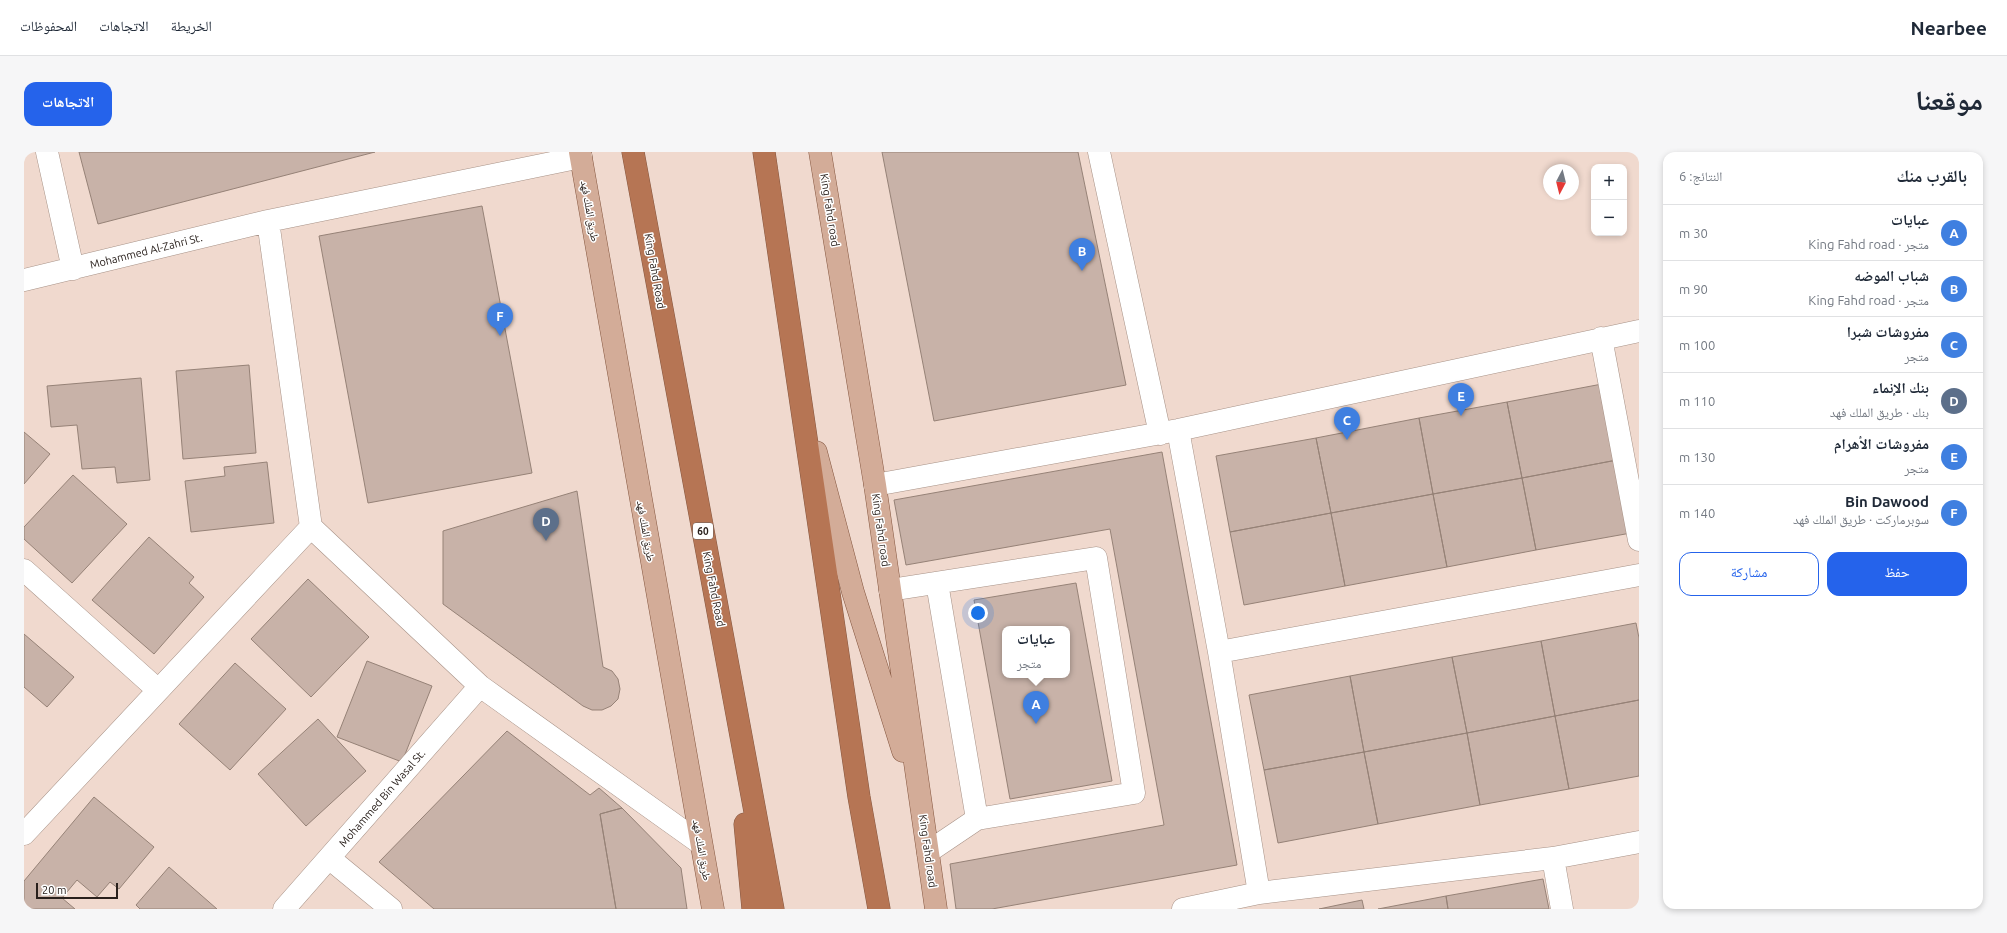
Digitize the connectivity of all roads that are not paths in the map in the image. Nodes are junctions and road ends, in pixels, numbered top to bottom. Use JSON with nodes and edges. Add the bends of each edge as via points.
{"nodes":[{"id":1,"x":47,"y":152,"type":"edge"},
{"id":2,"x":633,"y":152,"type":"edge"},
{"id":3,"x":764,"y":152,"type":"edge"},
{"id":4,"x":820,"y":152,"type":"edge"},
{"id":5,"x":1099,"y":152,"type":"edge"},
{"id":6,"x":580,"y":154,"type":"edge"},
{"id":7,"x":268,"y":222,"type":"junction"},
{"id":8,"x":73,"y":269,"type":"junction"},
{"id":9,"x":24,"y":280,"type":"edge"},
{"id":10,"x":1639,"y":331,"type":"edge"},
{"id":11,"x":1601,"y":338,"type":"junction"},
{"id":12,"x":798,"y":384,"type":"junction"},
{"id":13,"x":1169,"y":432,"type":"junction"},
{"id":14,"x":875,"y":485,"type":"junction"},
{"id":15,"x":311,"y":527,"type":"junction"},
{"id":16,"x":1639,"y":540,"type":"edge"},
{"id":17,"x":24,"y":570,"type":"edge"},
{"id":18,"x":1639,"y":576,"type":"edge"},
{"id":19,"x":937,"y":583,"type":"junction"},
{"id":20,"x":890,"y":590,"type":"junction"},
{"id":21,"x":1219,"y":652,"type":"junction"},
{"id":22,"x":732,"y":683,"type":"junction"},
{"id":23,"x":480,"y":686,"type":"junction"},
{"id":24,"x":158,"y":690,"type":"junction"},
{"id":25,"x":923,"y":814,"type":"junction"},
{"id":26,"x":977,"y":819,"type":"junction"},
{"id":27,"x":24,"y":834,"type":"edge"},
{"id":28,"x":1639,"y":842,"type":"edge"},
{"id":29,"x":700,"y":843,"type":"junction"},
{"id":30,"x":928,"y":852,"type":"junction"},
{"id":31,"x":329,"y":858,"type":"junction"},
{"id":32,"x":1553,"y":858,"type":"junction"},
{"id":33,"x":1259,"y":893,"type":"junction"},
{"id":34,"x":284,"y":909,"type":"edge"},
{"id":35,"x":391,"y":909,"type":"edge"},
{"id":36,"x":713,"y":909,"type":"edge"},
{"id":37,"x":753,"y":909,"type":"edge"},
{"id":38,"x":773,"y":909,"type":"edge"},
{"id":39,"x":879,"y":909,"type":"edge"},
{"id":40,"x":936,"y":909,"type":"edge"},
{"id":41,"x":1183,"y":909,"type":"edge"},
{"id":42,"x":1562,"y":909,"type":"edge"}],
"edges":[{"from":1,"to":8,"type":"street"},
{"from":2,"to":22,"type":"highway","name":"King Fahd Road","number":"60"},
{"from":3,"to":12,"type":"highway"},
{"from":4,"to":14,"type":"main road","name":"King Fahd road"},
{"from":5,"to":13,"type":"street"},
{"from":6,"to":7,"type":"street","name":"Mohammed Al-Zahri St."},
{"from":6,"to":29,"type":"main road","name":"طريق الملك فهد"},
{"from":7,"to":8,"type":"street","name":"Mohammed Al-Zahri St."},
{"from":7,"to":15,"type":"street"},
{"from":8,"to":9,"type":"street","name":"Mohammed Al-Zahri St."},
{"from":10,"to":11,"type":"street"},
{"from":11,"to":13,"type":"street"},
{"from":11,"to":16,"type":"street"},
{"from":12,"to":25,"type":"main road","via":[[853,592]]},
{"from":12,"to":39,"type":"highway","via":[[859,797]]},
{"from":13,"to":14,"type":"street"},
{"from":13,"to":21,"type":"street"},
{"from":14,"to":20,"type":"main road","name":"King Fahd road"},
{"from":15,"to":23,"type":"street"},
{"from":15,"to":24,"type":"street"},
{"from":17,"to":24,"type":"street"},
{"from":18,"to":21,"type":"street"},
{"from":19,"to":20,"type":"street"},
{"from":19,"to":26,"type":"street"},
{"from":19,"to":26,"type":"street","via":[[1096,558],[1134,794]]},
{"from":20,"to":25,"type":"main road","name":"King Fahd road"},
{"from":21,"to":33,"type":"street"},
{"from":22,"to":37,"type":"highway"},
{"from":22,"to":38,"type":"highway","name":"King Fahd Road","number":"60"},
{"from":23,"to":29,"type":"street"},
{"from":23,"to":31,"type":"street","name":"Mohammed Bin Wasal St."},
{"from":24,"to":27,"type":"street"},
{"from":25,"to":30,"type":"main road","name":"King Fahd road"},
{"from":26,"to":30,"type":"street"},
{"from":28,"to":32,"type":"street"},
{"from":29,"to":36,"type":"main road","name":"طريق الملك فهد"},
{"from":30,"to":40,"type":"main road","name":"King Fahd road"},
{"from":31,"to":34,"type":"street","name":"Mohammed Bin Wasal St."},
{"from":31,"to":35,"type":"street"},
{"from":32,"to":33,"type":"street"},
{"from":32,"to":42,"type":"street"},
{"from":33,"to":41,"type":"street"}]}
